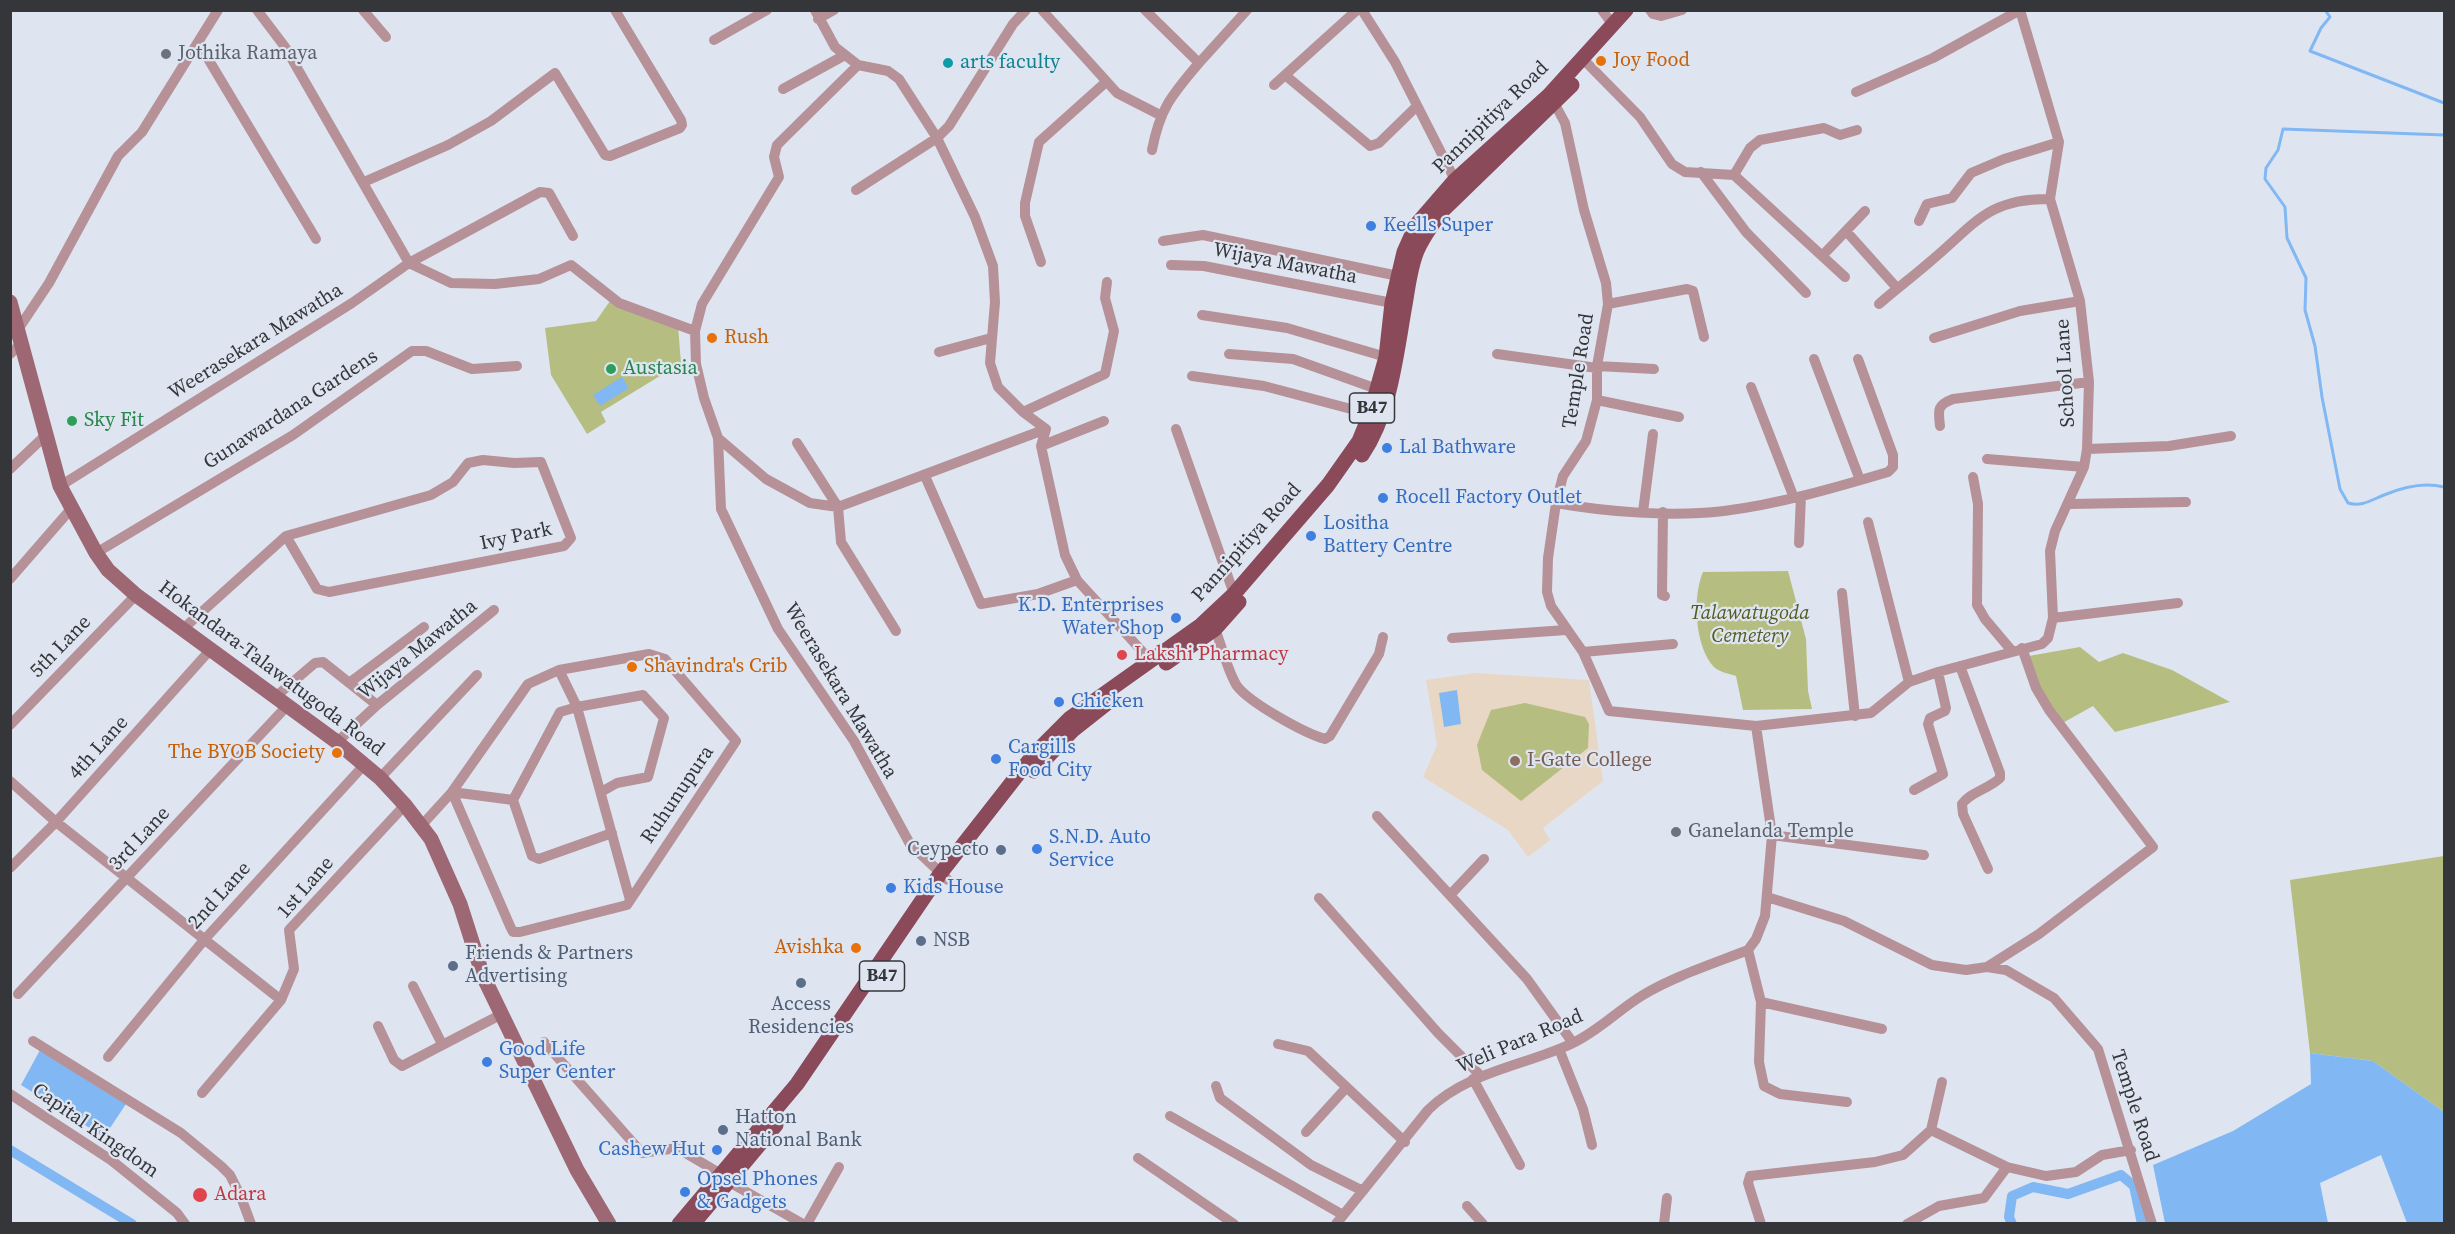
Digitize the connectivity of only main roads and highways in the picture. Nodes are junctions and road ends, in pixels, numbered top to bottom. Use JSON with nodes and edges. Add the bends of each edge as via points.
{"nodes":[{"id":1,"x":1626,"y":10,"type":"edge"},
{"id":2,"x":1638,"y":10,"type":"edge"},
{"id":3,"x":1586,"y":62,"type":"junction"},
{"id":4,"x":1552,"y":98,"type":"junction"},
{"id":5,"x":10,"y":302,"type":"edge"},
{"id":6,"x":944,"y":877,"type":"junction"},
{"id":7,"x":725,"y":1178,"type":"junction"},
{"id":8,"x":702,"y":1217,"type":"edge"},
{"id":9,"x":605,"y":1219,"type":"edge"},
{"id":10,"x":683,"y":1223,"type":"edge"},
{"id":11,"x":615,"y":1224,"type":"edge"}],
"edges":[{"from":1,"to":3,"type":"main road","name":"Pannipitiya Road","number":"B47"},
{"from":2,"to":3,"type":"main road","name":"Pannipitiya Road","number":"B47"},
{"from":3,"to":4,"type":"main road","name":"Pannipitiya Road","number":"B47"},
{"from":4,"to":6,"type":"main road","name":"Pannipitiya Road","number":"B47","via":[[1441,212],[1416,252],[1381,417],[1368,446],[1336,491],[1215,629],[1073,730]]},
{"from":4,"to":6,"type":"main road","name":"Pannipitiya Road","number":"B47","via":[[1455,180],[1416,225],[1398,276],[1386,357],[1370,414],[1359,441],[1328,485],[1234,594],[1201,625],[1070,718],[1034,754]]},
{"from":5,"to":9,"type":"main road","name":"Hokandara-Talawatugoda Road","via":[[60,486],[96,554],[136,595],[337,742],[405,805],[431,839],[460,904],[483,976]]},
{"from":6,"to":7,"type":"main road","name":"Pannipitiya Road","number":"B47","via":[[805,1090]]},
{"from":7,"to":8,"type":"main road","name":"Pannipitiya Road","number":"B47"},
{"from":7,"to":10,"type":"main road","name":"Pannipitiya Road","number":"B47"},
{"from":8,"to":10,"type":"main road","name":"Pannipitiya Road","number":"B47"},
{"from":9,"to":11,"type":"main road","name":"Hokandara-Talawatugoda Road"}]}
